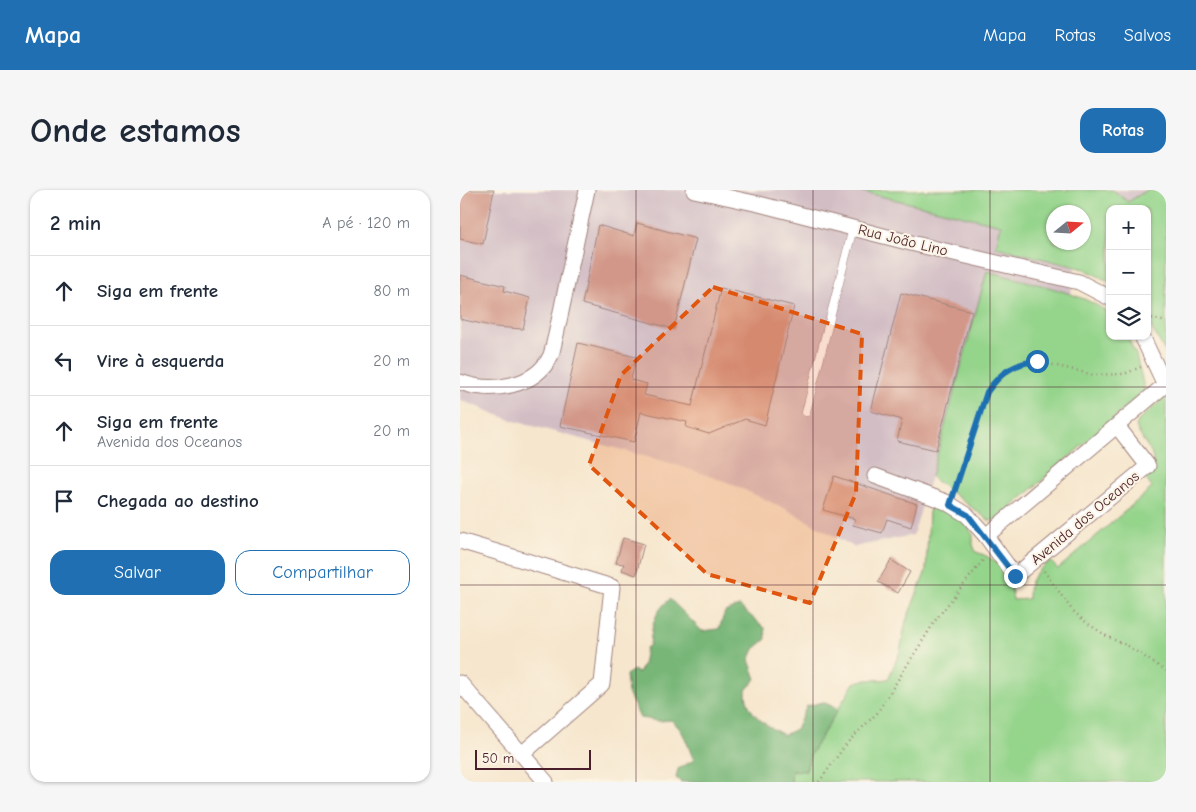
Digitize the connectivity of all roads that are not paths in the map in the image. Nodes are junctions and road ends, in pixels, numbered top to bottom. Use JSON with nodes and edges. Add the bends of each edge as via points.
{"nodes":[{"id":1,"x":587,"y":190,"type":"edge"},
{"id":2,"x":694,"y":190,"type":"edge"},
{"id":3,"x":854,"y":228,"type":"junction"},
{"id":4,"x":1106,"y":296,"type":"edge"},
{"id":5,"x":1144,"y":340,"type":"edge"},
{"id":6,"x":1166,"y":384,"type":"edge"},
{"id":7,"x":462,"y":385,"type":"edge"},
{"id":8,"x":806,"y":412,"type":"dead end"},
{"id":9,"x":1117,"y":426,"type":"junction"},
{"id":10,"x":875,"y":476,"type":"dead end"},
{"id":11,"x":460,"y":541,"type":"edge"},
{"id":12,"x":990,"y":541,"type":"junction"},
{"id":13,"x":460,"y":683,"type":"edge"},
{"id":14,"x":522,"y":754,"type":"junction"},
{"id":15,"x":546,"y":782,"type":"edge"}],
"edges":[{"from":1,"to":7,"type":"street","via":[[551,355],[537,372],[507,387]]},
{"from":2,"to":3,"type":"street","name":"Rua João Lino"},
{"from":3,"to":4,"type":"street","name":"Rua João Lino","via":[[1079,282]]},
{"from":3,"to":8,"type":"lane"},
{"from":5,"to":6,"type":"street"},
{"from":6,"to":9,"type":"street"},
{"from":9,"to":12,"type":"street"},
{"from":9,"to":12,"type":"street","name":"Avenida dos Oceanos","via":[[1148,466],[1015,576]]},
{"from":10,"to":12,"type":"street","via":[[968,515]]},
{"from":11,"to":14,"type":"street","via":[[612,587],[602,684]]},
{"from":13,"to":14,"type":"street"},
{"from":14,"to":15,"type":"street"}]}
